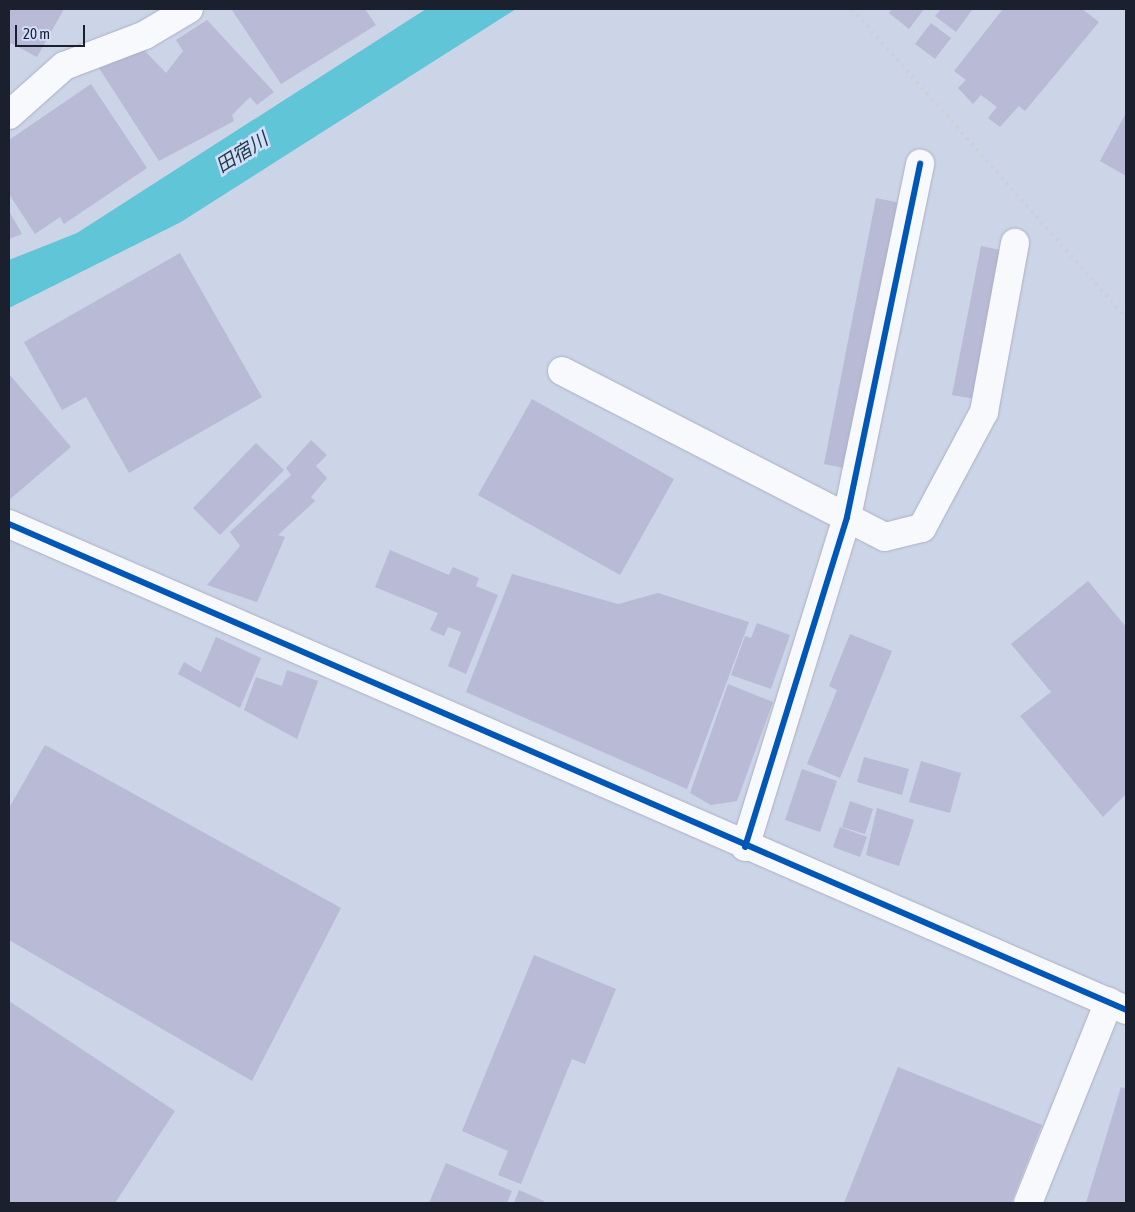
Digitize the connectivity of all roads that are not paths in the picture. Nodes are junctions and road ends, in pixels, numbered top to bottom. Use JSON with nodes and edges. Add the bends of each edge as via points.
{"nodes":[{"id":1,"x":189,"y":9,"type":"edge"},
{"id":2,"x":9,"y":115,"type":"edge"},
{"id":3,"x":920,"y":163,"type":"dead end"},
{"id":4,"x":1015,"y":243,"type":"dead end"},
{"id":5,"x":562,"y":371,"type":"dead end"},
{"id":6,"x":847,"y":517,"type":"junction"},
{"id":7,"x":9,"y":524,"type":"edge"},
{"id":8,"x":745,"y":847,"type":"junction"},
{"id":9,"x":1117,"y":1006,"type":"edge"},
{"id":10,"x":1028,"y":1203,"type":"edge"}],
"edges":[{"from":1,"to":2,"type":"street","via":[[145,35],[64,66]]},
{"from":3,"to":6,"type":"street"},
{"from":4,"to":6,"type":"street","via":[[984,412],[922,528],[885,537]]},
{"from":5,"to":6,"type":"street"},
{"from":6,"to":8,"type":"street"},
{"from":7,"to":8,"type":"street"},
{"from":8,"to":9,"type":"street"},
{"from":9,"to":10,"type":"street"}]}
